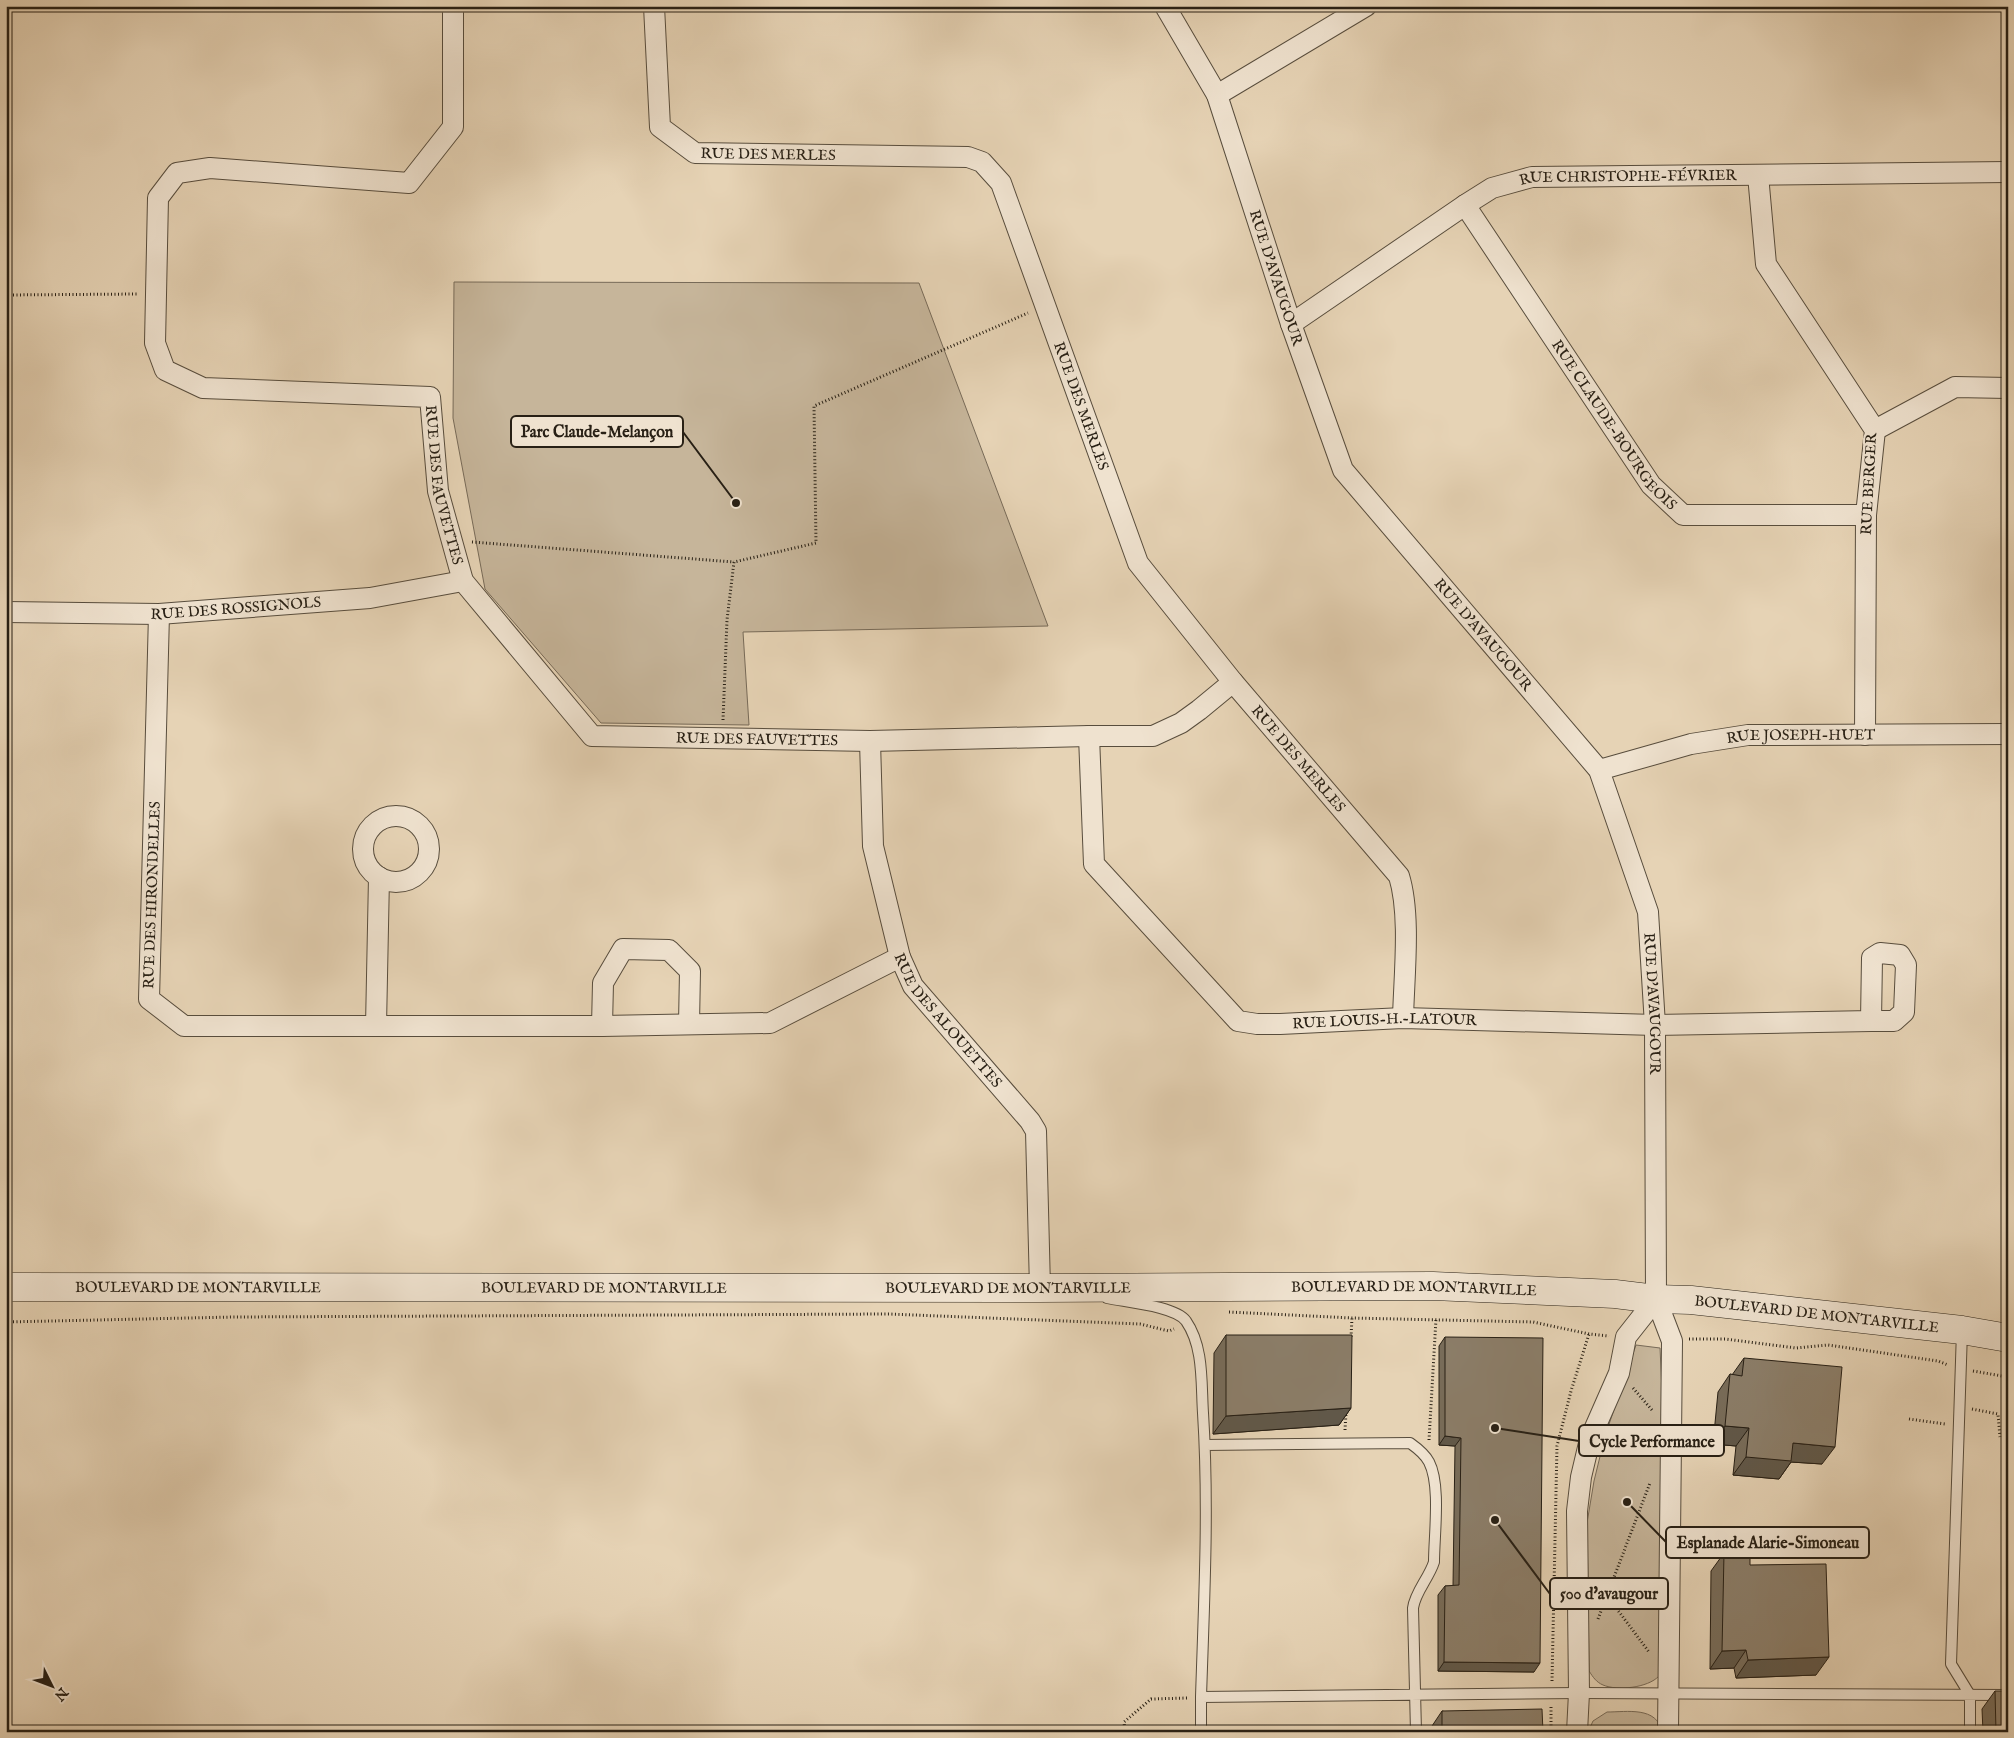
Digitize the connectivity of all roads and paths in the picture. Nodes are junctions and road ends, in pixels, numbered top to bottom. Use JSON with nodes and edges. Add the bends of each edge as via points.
{"nodes":[{"id":1,"x":453,"y":6,"type":"edge"},
{"id":2,"x":654,"y":6,"type":"edge"},
{"id":3,"x":1165,"y":6,"type":"edge"},
{"id":4,"x":1366,"y":6,"type":"edge"},
{"id":5,"x":1218,"y":95,"type":"junction"},
{"id":6,"x":2008,"y":172,"type":"edge"},
{"id":7,"x":1758,"y":175,"type":"junction"},
{"id":8,"x":1465,"y":205,"type":"junction"},
{"id":9,"x":156,"y":294,"type":"junction"},
{"id":10,"x":6,"y":295,"type":"edge"},
{"id":11,"x":1045,"y":306,"type":"junction"},
{"id":12,"x":1291,"y":324,"type":"junction"},
{"id":13,"x":2008,"y":388,"type":"edge"},
{"id":14,"x":1875,"y":430,"type":"junction"},
{"id":15,"x":1866,"y":515,"type":"junction"},
{"id":16,"x":451,"y":540,"type":"junction"},
{"id":17,"x":734,"y":562,"type":"junction"},
{"id":18,"x":462,"y":582,"type":"junction"},
{"id":19,"x":6,"y":612,"type":"edge"},
{"id":20,"x":159,"y":614,"type":"junction"},
{"id":21,"x":1232,"y":682,"type":"junction"},
{"id":22,"x":2008,"y":734,"type":"edge"},
{"id":23,"x":1865,"y":735,"type":"junction"},
{"id":24,"x":1089,"y":736,"type":"junction"},
{"id":25,"x":722,"y":738,"type":"junction"},
{"id":26,"x":870,"y":741,"type":"junction"},
{"id":27,"x":1599,"y":770,"type":"junction"},
{"id":28,"x":379,"y":877,"type":"dead end"},
{"id":29,"x":900,"y":957,"type":"junction"},
{"id":30,"x":1403,"y":1018,"type":"junction"},
{"id":31,"x":1871,"y":1021,"type":"dead end"},
{"id":32,"x":689,"y":1024,"type":"junction"},
{"id":33,"x":1655,"y":1025,"type":"junction"},
{"id":34,"x":376,"y":1026,"type":"junction"},
{"id":35,"x":602,"y":1026,"type":"junction"},
{"id":36,"x":6,"y":1287,"type":"edge"},
{"id":37,"x":1040,"y":1288,"type":"junction"},
{"id":38,"x":1070,"y":1288,"type":"junction"},
{"id":39,"x":1656,"y":1299,"type":"junction"},
{"id":40,"x":1228,"y":1312,"type":"dead end"},
{"id":41,"x":1352,"y":1318,"type":"junction"},
{"id":42,"x":1436,"y":1319,"type":"junction"},
{"id":43,"x":6,"y":1322,"type":"edge"},
{"id":44,"x":1177,"y":1327,"type":"dead end"},
{"id":45,"x":1962,"y":1330,"type":"junction"},
{"id":46,"x":1609,"y":1336,"type":"dead end"},
{"id":47,"x":2008,"y":1338,"type":"edge"},
{"id":48,"x":1681,"y":1341,"type":"dead end"},
{"id":49,"x":1350,"y":1346,"type":"edge"},
{"id":50,"x":1938,"y":1360,"type":"dead end"},
{"id":51,"x":1967,"y":1370,"type":"dead end"},
{"id":52,"x":1619,"y":1373,"type":"junction"},
{"id":53,"x":2008,"y":1377,"type":"edge"},
{"id":54,"x":1346,"y":1404,"type":"edge"},
{"id":55,"x":1960,"y":1407,"type":"junction"},
{"id":56,"x":1909,"y":1419,"type":"dead end"},
{"id":57,"x":1959,"y":1425,"type":"junction"},
{"id":58,"x":1670,"y":1429,"type":"junction"},
{"id":59,"x":2000,"y":1437,"type":"dead end"},
{"id":60,"x":1344,"y":1443,"type":"junction"},
{"id":61,"x":1205,"y":1445,"type":"junction"},
{"id":62,"x":1428,"y":1460,"type":"junction"},
{"id":63,"x":1653,"y":1476,"type":"dead end"},
{"id":64,"x":1608,"y":1597,"type":"junction"},
{"id":65,"x":1597,"y":1622,"type":"dead end"},
{"id":66,"x":1668,"y":1684,"type":"junction"},
{"id":67,"x":1579,"y":1693,"type":"junction"},
{"id":68,"x":1416,"y":1695,"type":"junction"},
{"id":69,"x":1970,"y":1695,"type":"junction"},
{"id":70,"x":2008,"y":1695,"type":"edge"},
{"id":71,"x":1201,"y":1697,"type":"junction"},
{"id":72,"x":1125,"y":1732,"type":"edge"},
{"id":73,"x":1201,"y":1732,"type":"edge"},
{"id":74,"x":1416,"y":1732,"type":"edge"},
{"id":75,"x":1577,"y":1732,"type":"edge"},
{"id":76,"x":1668,"y":1732,"type":"edge"},
{"id":77,"x":1970,"y":1732,"type":"edge"}],
"edges":[{"from":1,"to":9,"type":"street","name":"RUE DES FAUVETTES","via":[[453,127],[409,183],[210,168],[177,173],[158,198]]},
{"from":2,"to":11,"type":"street","name":"RUE DES MERLES","via":[[660,127],[695,153],[945,155],[982,162],[1001,183]]},
{"from":3,"to":5,"type":"street","name":"RUE D'AVAUGOUR"},
{"from":4,"to":5,"type":"street"},
{"from":5,"to":12,"type":"street","name":"RUE D'AVAUGOUR"},
{"from":6,"to":7,"type":"street","name":"RUE CHRISTOPHE-FÉVRIER"},
{"from":7,"to":8,"type":"street","name":"RUE CHRISTOPHE-FÉVRIER","via":[[1532,177],[1492,188]]},
{"from":7,"to":14,"type":"street","name":"RUE BERGER","via":[[1766,264]]},
{"from":8,"to":12,"type":"street","name":"RUE CHRISTOPHE-FÉVRIER"},
{"from":8,"to":15,"type":"street","name":"RUE CLAUDE-BOURGEOIS","via":[[1652,485],[1682,515]]},
{"from":9,"to":10,"type":"path"},
{"from":9,"to":16,"type":"street","name":"RUE DES FAUVETTES","via":[[154,343],[165,370],[203,388],[430,397],[438,491]]},
{"from":11,"to":17,"type":"path","via":[[814,406],[816,543]]},
{"from":11,"to":21,"type":"street","name":"RUE DES MERLES","via":[[1138,564]]},
{"from":12,"to":27,"type":"street","name":"RUE D'AVAUGOUR","via":[[1343,470]]},
{"from":13,"to":14,"type":"street","via":[[1955,387]]},
{"from":14,"to":15,"type":"street","name":"RUE BERGER"},
{"from":15,"to":23,"type":"street","name":"RUE BERGER"},
{"from":16,"to":17,"type":"path"},
{"from":16,"to":18,"type":"street","name":"RUE DES FAUVETTES"},
{"from":17,"to":25,"type":"path","via":[[727,620]]},
{"from":18,"to":20,"type":"street","name":"RUE DES ROSSIGNOLS","via":[[370,598]]},
{"from":18,"to":25,"type":"street","name":"RUE DES FAUVETTES","via":[[592,736]]},
{"from":19,"to":20,"type":"street","name":"RUE DES ROSSIGNOLS"},
{"from":20,"to":34,"type":"street","name":"RUE DES HIRONDELLES","via":[[149,999],[184,1026]]},
{"from":21,"to":24,"type":"street","name":"RUE DES FAUVETTES","via":[[1181,723],[1153,736]]},
{"from":21,"to":30,"type":"street","name":"RUE DES MERLES","via":[[1399,876],[1405,911]]},
{"from":22,"to":23,"type":"street","name":"RUE JOSEPH-HUET"},
{"from":23,"to":27,"type":"street","name":"RUE JOSEPH-HUET","via":[[1748,735],[1691,744]]},
{"from":24,"to":26,"type":"street","name":"RUE DES FAUVETTES"},
{"from":24,"to":30,"type":"street","name":"RUE LOUIS-H.-LATOUR","via":[[1094,864],[1238,1021],[1280,1024]]},
{"from":25,"to":26,"type":"street","name":"RUE DES FAUVETTES"},
{"from":26,"to":29,"type":"street","name":"RUE DES ALOUETTES","via":[[873,846]]},
{"from":27,"to":33,"type":"street","name":"RUE D'AVAUGOUR","via":[[1648,912]]},
{"from":28,"to":34,"type":"street"},
{"from":29,"to":32,"type":"street","name":"RUE DES HIRONDELLES","via":[[770,1023]]},
{"from":29,"to":37,"type":"street","name":"RUE DES ALOUETTES","via":[[913,986],[1036,1131]]},
{"from":30,"to":33,"type":"street","name":"RUE LOUIS-H.-LATOUR"},
{"from":31,"to":33,"type":"street","name":"RUE LOUIS-H.-LATOUR"},
{"from":32,"to":35,"type":"street","name":"RUE DES HIRONDELLES"},
{"from":32,"to":35,"type":"street","via":[[690,971],[669,950],[623,949],[603,983]]},
{"from":33,"to":39,"type":"street","name":"RUE D'AVAUGOUR"},
{"from":34,"to":35,"type":"street","name":"RUE DES HIRONDELLES"},
{"from":36,"to":37,"type":"street","name":"BOULEVARD DE MONTARVILLE"},
{"from":37,"to":38,"type":"street","name":"BOULEVARD DE MONTARVILLE"},
{"from":38,"to":39,"type":"street","name":"BOULEVARD DE MONTARVILLE","via":[[1433,1286],[1615,1294]]},
{"from":38,"to":61,"type":"lane","via":[[1168,1310],[1185,1320],[1199,1354]]},
{"from":39,"to":45,"type":"street","name":"BOULEVARD DE MONTARVILLE","via":[[1701,1301]]},
{"from":39,"to":52,"type":"street","via":[[1626,1337]]},
{"from":39,"to":58,"type":"street","name":"RUE D'AVAUGOUR","via":[[1672,1341]]},
{"from":40,"to":41,"type":"path","name":"BOULEVARD DE MONTARVILLE"},
{"from":41,"to":42,"type":"path","name":"BOULEVARD DE MONTARVILLE"},
{"from":41,"to":49,"type":"path"},
{"from":42,"to":46,"type":"path","name":"BOULEVARD DE MONTARVILLE","via":[[1533,1322]]},
{"from":42,"to":62,"type":"path"},
{"from":43,"to":44,"type":"path","name":"BOULEVARD DE MONTARVILLE","via":[[244,1316],[889,1314],[1140,1324],[1168,1331]]},
{"from":45,"to":47,"type":"street","name":"BOULEVARD DE MONTARVILLE"},
{"from":45,"to":55,"type":"lane"},
{"from":48,"to":50,"type":"path","name":"BOULEVARD DE MONTARVILLE","via":[[1725,1339],[1796,1348],[1828,1345]]},
{"from":51,"to":53,"type":"path"},
{"from":52,"to":58,"type":"path"},
{"from":52,"to":67,"type":"street","via":[[1590,1439],[1581,1477],[1578,1503]]},
{"from":54,"to":60,"type":"path"},
{"from":55,"to":57,"type":"lane"},
{"from":55,"to":59,"type":"path","via":[[1998,1414]]},
{"from":56,"to":57,"type":"path"},
{"from":57,"to":69,"type":"lane","via":[[1951,1664]]},
{"from":58,"to":66,"type":"street","name":"RUE D'AVAUGOUR"},
{"from":60,"to":61,"type":"lane"},
{"from":60,"to":62,"type":"lane","via":[[1410,1443]]},
{"from":61,"to":71,"type":"lane","via":[[1207,1496]]},
{"from":62,"to":68,"type":"lane","via":[[1435,1480],[1434,1562],[1414,1600]]},
{"from":63,"to":64,"type":"path"},
{"from":64,"to":65,"type":"path"},
{"from":64,"to":66,"type":"path","via":[[1662,1669]]},
{"from":66,"to":67,"type":"lane"},
{"from":66,"to":69,"type":"lane"},
{"from":66,"to":76,"type":"street","name":"RUE D'AVAUGOUR"},
{"from":67,"to":68,"type":"lane"},
{"from":67,"to":75,"type":"street"},
{"from":68,"to":71,"type":"lane"},
{"from":68,"to":74,"type":"lane"},
{"from":69,"to":70,"type":"lane"},
{"from":69,"to":77,"type":"lane"},
{"from":71,"to":72,"type":"path","via":[[1151,1699],[1124,1722]]},
{"from":71,"to":73,"type":"lane"}]}
